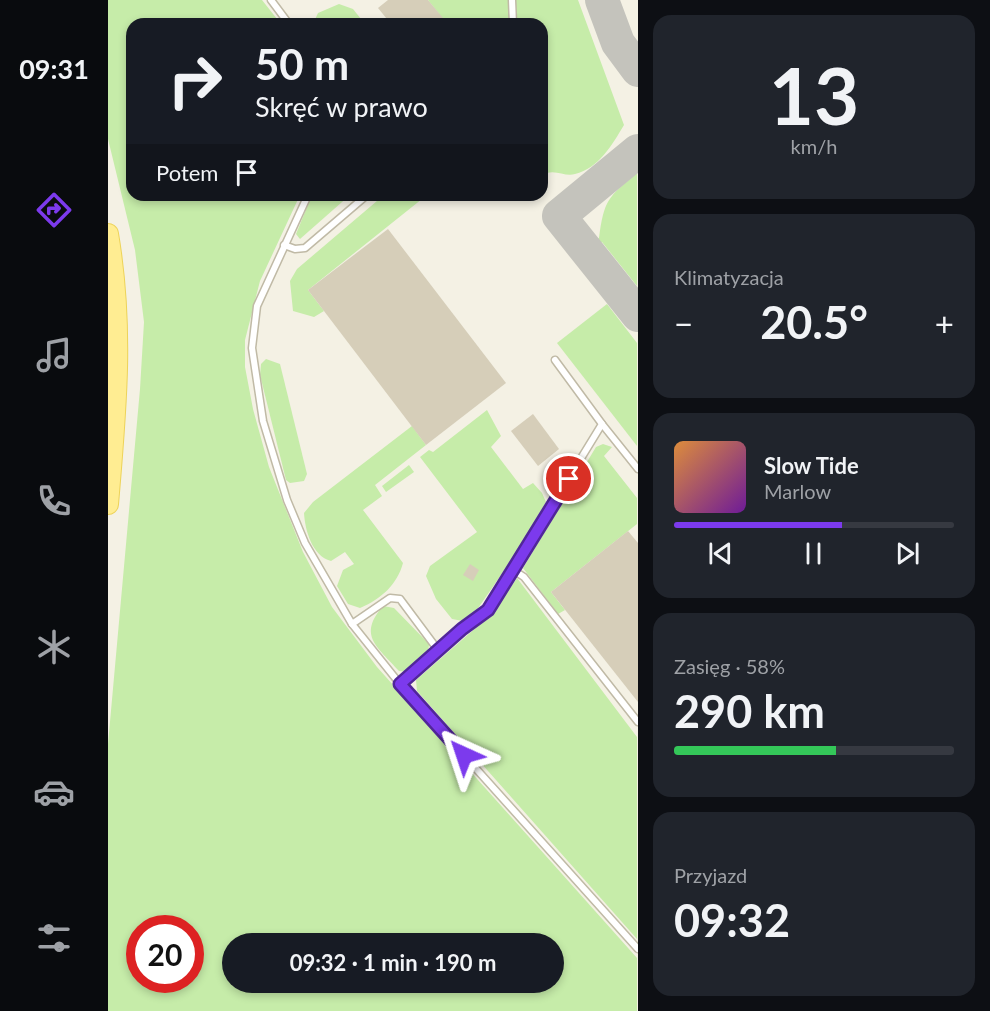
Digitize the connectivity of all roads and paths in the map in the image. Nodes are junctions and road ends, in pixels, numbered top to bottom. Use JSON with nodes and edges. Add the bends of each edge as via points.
{"nodes":[{"id":1,"x":271,"y":0,"type":"edge"},
{"id":2,"x":512,"y":0,"type":"edge"},
{"id":3,"x":284,"y":18,"type":"edge"},
{"id":4,"x":513,"y":18,"type":"edge"},
{"id":5,"x":305,"y":201,"type":"edge"},
{"id":6,"x":360,"y":201,"type":"edge"},
{"id":7,"x":108,"y":234,"type":"edge"},
{"id":8,"x":284,"y":245,"type":"junction"},
{"id":9,"x":555,"y":360,"type":"dead end"},
{"id":10,"x":602,"y":424,"type":"junction"},
{"id":11,"x":638,"y":469,"type":"edge"},
{"id":12,"x":108,"y":504,"type":"edge"},
{"id":13,"x":513,"y":570,"type":"junction"},
{"id":14,"x":352,"y":624,"type":"junction"},
{"id":15,"x":438,"y":650,"type":"junction"},
{"id":16,"x":400,"y":684,"type":"junction"},
{"id":17,"x":638,"y":722,"type":"edge"},
{"id":18,"x":638,"y":949,"type":"edge"}],
"edges":[{"from":1,"to":3,"type":"lane"},
{"from":2,"to":4,"type":"lane"},
{"from":5,"to":8,"type":"lane"},
{"from":6,"to":8,"type":"lane","via":[[305,248]]},
{"from":7,"to":12,"type":"main road","via":[[119,350]]},
{"from":8,"to":14,"type":"lane","via":[[252,326],[253,371],[263,421],[287,500],[323,579]]},
{"from":9,"to":10,"type":"lane"},
{"from":10,"to":11,"type":"lane"},
{"from":10,"to":13,"type":"lane"},
{"from":13,"to":15,"type":"lane","via":[[488,610]]},
{"from":13,"to":17,"type":"lane","via":[[524,577]]},
{"from":14,"to":15,"type":"lane","via":[[390,598],[400,599]]},
{"from":14,"to":16,"type":"lane"},
{"from":15,"to":16,"type":"lane"},
{"from":16,"to":18,"type":"lane"}]}
